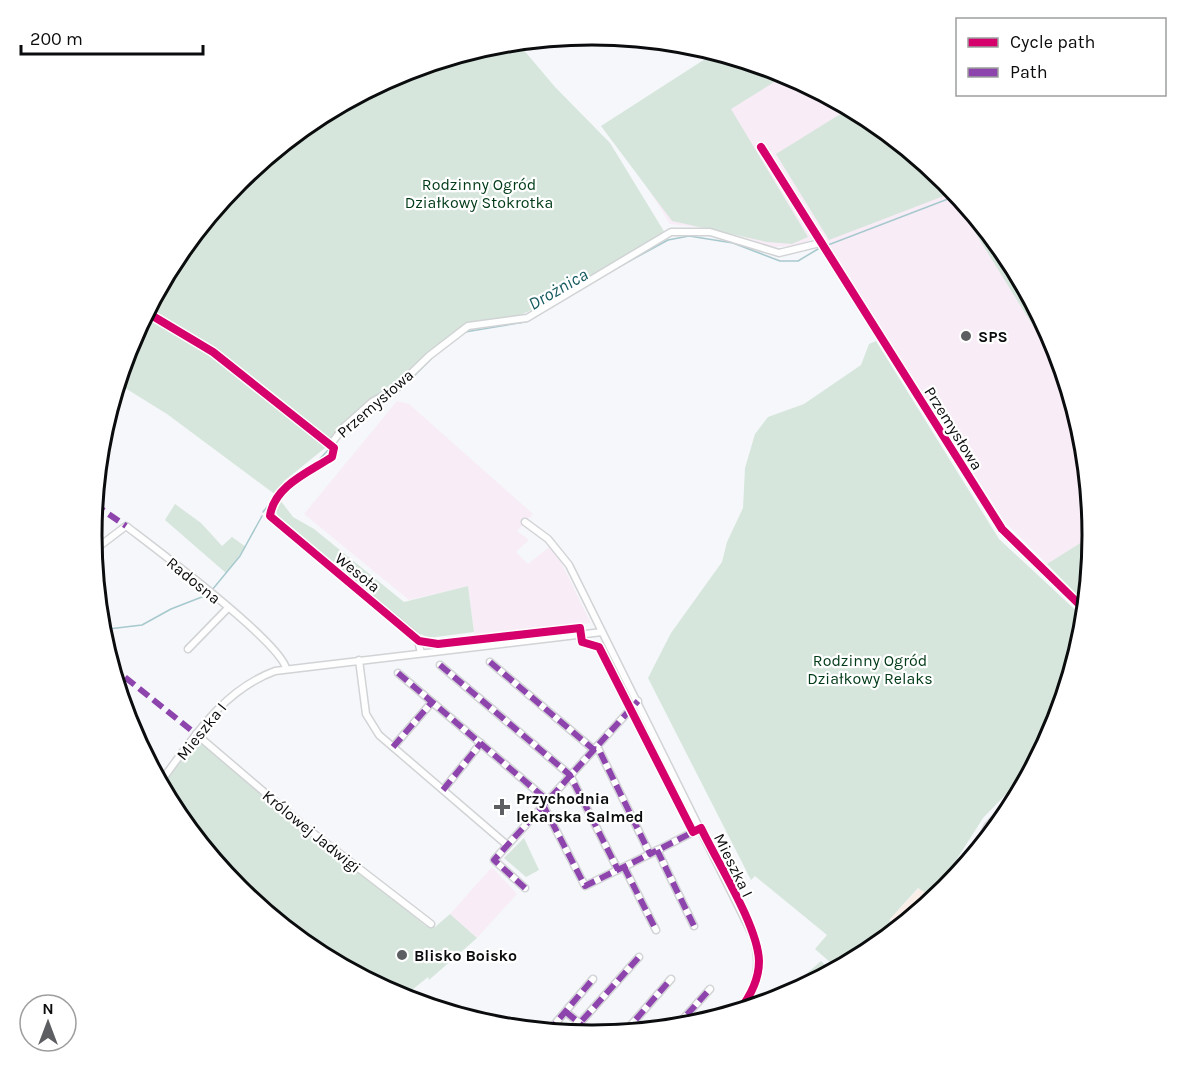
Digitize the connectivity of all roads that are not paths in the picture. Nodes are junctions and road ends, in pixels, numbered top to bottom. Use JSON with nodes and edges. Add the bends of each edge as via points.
{"nodes":[{"id":1,"x":761,"y":147,"type":"dead end"},
{"id":2,"x":820,"y":243,"type":"junction"},
{"id":3,"x":270,"y":516,"type":"joint"},
{"id":4,"x":525,"y":522,"type":"dead end"},
{"id":5,"x":102,"y":544,"type":"edge"},
{"id":6,"x":1078,"y":603,"type":"edge"},
{"id":7,"x":228,"y":608,"type":"junction"},
{"id":8,"x":602,"y":632,"type":"junction"},
{"id":9,"x":188,"y":649,"type":"dead end"},
{"id":10,"x":421,"y":653,"type":"junction"},
{"id":11,"x":359,"y":660,"type":"junction"},
{"id":12,"x":490,"y":662,"type":"dead end"},
{"id":13,"x":440,"y":665,"type":"dead end"},
{"id":14,"x":286,"y":668,"type":"junction"},
{"id":15,"x":398,"y":673,"type":"dead end"},
{"id":16,"x":638,"y":701,"type":"junction"},
{"id":17,"x":432,"y":702,"type":"junction"},
{"id":18,"x":196,"y":734,"type":"junction"},
{"id":19,"x":481,"y":743,"type":"junction"},
{"id":20,"x":393,"y":747,"type":"junction"},
{"id":21,"x":593,"y":750,"type":"junction"},
{"id":22,"x":570,"y":775,"type":"junction"},
{"id":23,"x":165,"y":776,"type":"edge"},
{"id":24,"x":443,"y":789,"type":"junction"},
{"id":25,"x":545,"y":802,"type":"junction"},
{"id":26,"x":701,"y":828,"type":"junction"},
{"id":27,"x":507,"y":845,"type":"junction"},
{"id":28,"x":657,"y":850,"type":"junction"},
{"id":29,"x":650,"y":854,"type":"junction"},
{"id":30,"x":621,"y":868,"type":"junction"},
{"id":31,"x":525,"y":888,"type":"dead end"},
{"id":32,"x":431,"y":924,"type":"dead end"},
{"id":33,"x":694,"y":926,"type":"dead end"},
{"id":34,"x":656,"y":930,"type":"dead end"},
{"id":35,"x":639,"y":957,"type":"dead end"},
{"id":36,"x":593,"y":979,"type":"dead end"},
{"id":37,"x":671,"y":979,"type":"dead end"},
{"id":38,"x":710,"y":989,"type":"dead end"},
{"id":39,"x":747,"y":1001,"type":"edge"},
{"id":40,"x":566,"y":1012,"type":"junction"},
{"id":41,"x":684,"y":1018,"type":"edge"},
{"id":42,"x":580,"y":1023,"type":"junction"},
{"id":43,"x":632,"y":1024,"type":"edge"},
{"id":44,"x":555,"y":1025,"type":"edge"},
{"id":45,"x":578,"y":1026,"type":"edge"},
{"id":46,"x":583,"y":1026,"type":"edge"}],
"edges":[{"from":1,"to":2,"type":"street"},
{"from":2,"to":3,"type":"street","name":"Przemysłowa","via":[[779,253],[710,232],[671,232],[526,318],[468,326],[344,427],[330,445],[332,457],[286,487],[273,503]]},
{"from":2,"to":6,"type":"street","name":"Przemysłowa","via":[[1002,529]]},
{"from":3,"to":10,"type":"street","name":"Wesoła","via":[[417,637]]},
{"from":4,"to":8,"type":"street","name":"Mieszka I","via":[[560,550]]},
{"from":5,"to":7,"type":"street","name":"Radosna","via":[[126,526]]},
{"from":7,"to":9,"type":"street"},
{"from":7,"to":14,"type":"street","name":"Radosna","via":[[282,656]]},
{"from":8,"to":10,"type":"street","name":"Mieszka I"},
{"from":8,"to":16,"type":"street","name":"Mieszka I"},
{"from":10,"to":11,"type":"street","name":"Mieszka I"},
{"from":11,"to":14,"type":"street","name":"Mieszka I"},
{"from":11,"to":20,"type":"street","via":[[366,714],[379,735]]},
{"from":12,"to":21,"type":"street"},
{"from":13,"to":22,"type":"street"},
{"from":14,"to":18,"type":"street","name":"Mieszka I","via":[[238,689]]},
{"from":15,"to":17,"type":"street"},
{"from":16,"to":21,"type":"street"},
{"from":16,"to":26,"type":"street","name":"Mieszka I"},
{"from":17,"to":19,"type":"street"},
{"from":17,"to":20,"type":"street"},
{"from":18,"to":23,"type":"street","name":"Mieszka I"},
{"from":18,"to":32,"type":"street","name":"Królowej Jadwigi","via":[[304,826]]},
{"from":19,"to":24,"type":"street"},
{"from":19,"to":25,"type":"street"},
{"from":20,"to":24,"type":"street"},
{"from":21,"to":22,"type":"street"},
{"from":21,"to":29,"type":"street","via":[[601,753]]},
{"from":22,"to":25,"type":"street"},
{"from":22,"to":30,"type":"street"},
{"from":24,"to":27,"type":"street"},
{"from":25,"to":27,"type":"street"},
{"from":25,"to":30,"type":"street","via":[[585,886]]},
{"from":26,"to":28,"type":"street"},
{"from":26,"to":39,"type":"street","name":"Mieszka I","via":[[756,945],[757,977]]},
{"from":27,"to":31,"type":"street","via":[[494,860]]},
{"from":28,"to":29,"type":"street"},
{"from":28,"to":33,"type":"street"},
{"from":29,"to":30,"type":"street"},
{"from":30,"to":34,"type":"street"},
{"from":35,"to":42,"type":"street"},
{"from":36,"to":40,"type":"street"},
{"from":37,"to":43,"type":"street"},
{"from":38,"to":41,"type":"street"},
{"from":40,"to":42,"type":"street"},
{"from":40,"to":44,"type":"street"},
{"from":42,"to":45,"type":"street"},
{"from":42,"to":46,"type":"street"}]}
